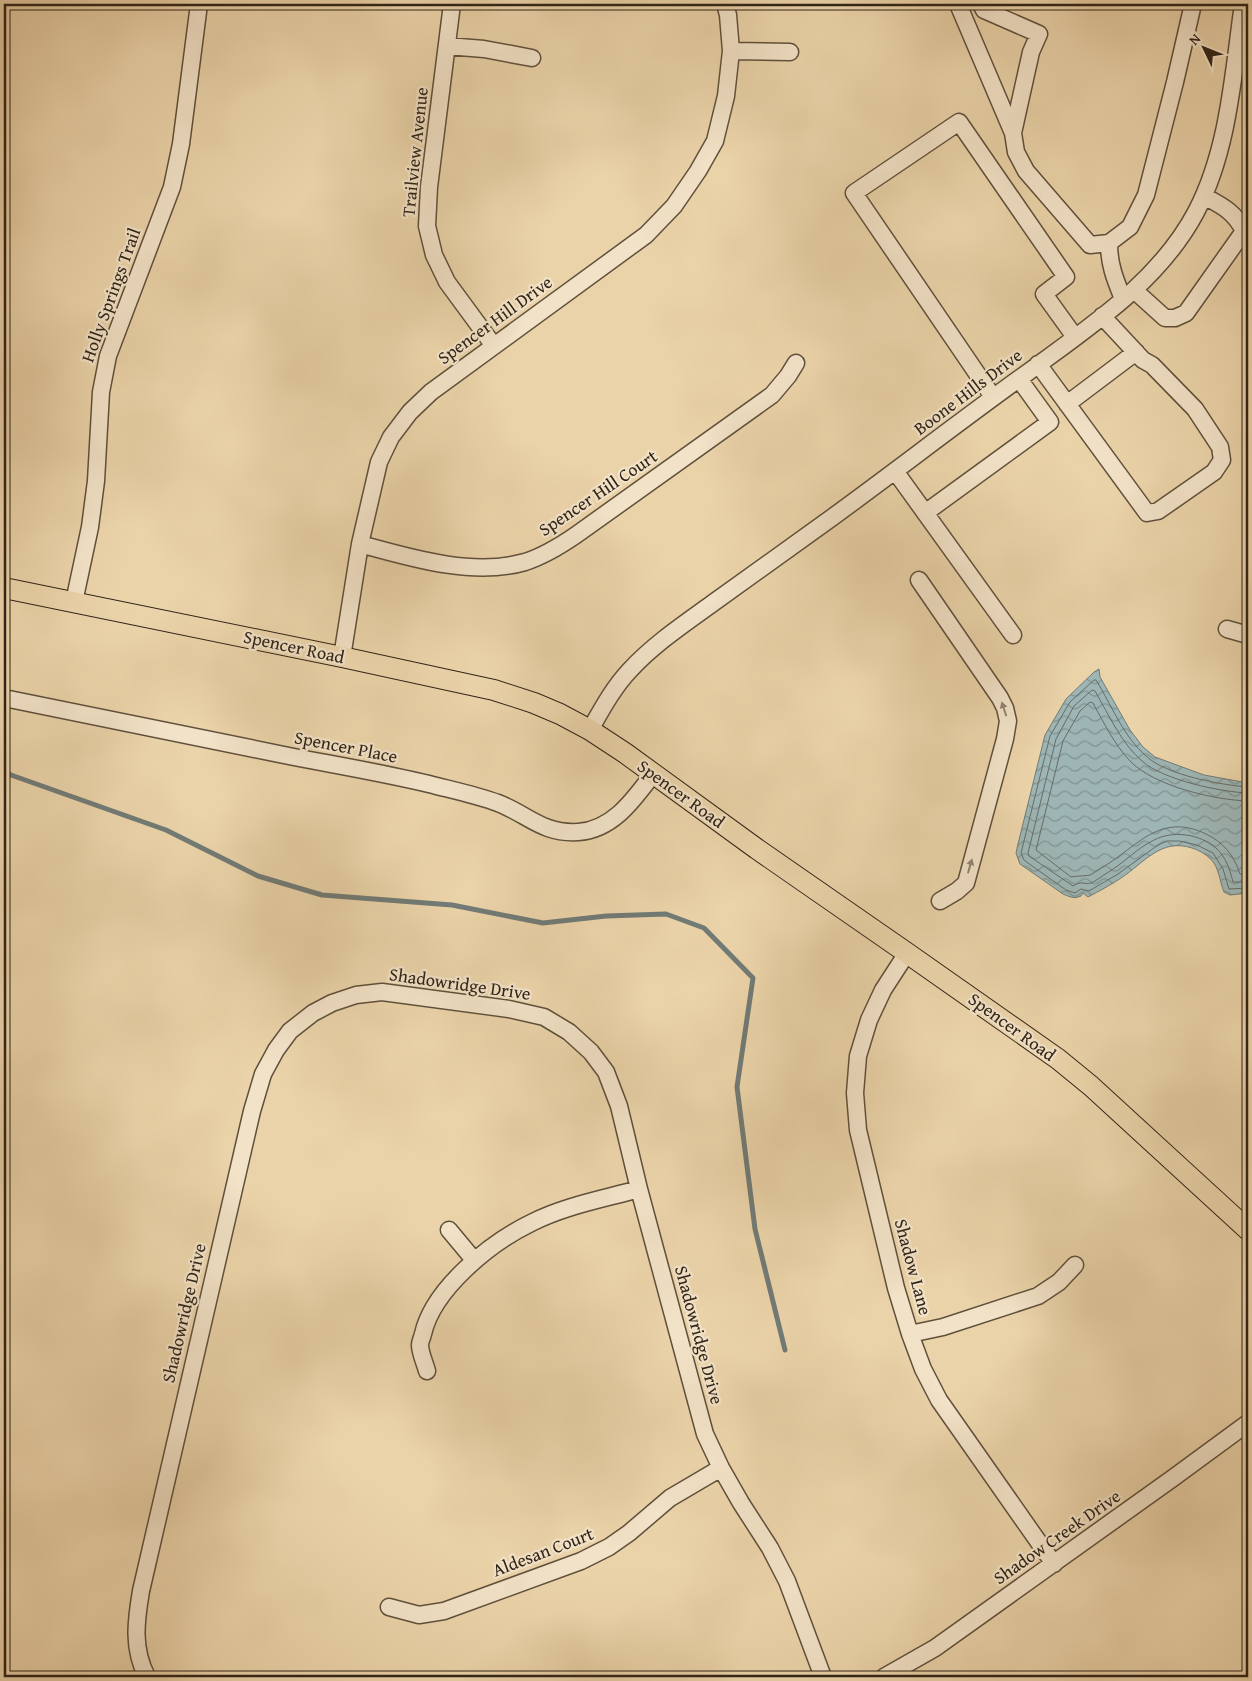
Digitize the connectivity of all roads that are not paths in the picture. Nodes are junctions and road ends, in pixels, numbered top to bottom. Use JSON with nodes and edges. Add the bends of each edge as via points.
{"nodes":[{"id":1,"x":199,"y":4,"type":"edge"},
{"id":2,"x":452,"y":4,"type":"edge"},
{"id":3,"x":725,"y":4,"type":"edge"},
{"id":4,"x":959,"y":4,"type":"edge"},
{"id":5,"x":981,"y":4,"type":"edge"},
{"id":6,"x":1193,"y":4,"type":"edge"},
{"id":7,"x":1243,"y":4,"type":"edge"},
{"id":8,"x":447,"y":46,"type":"junction"},
{"id":9,"x":731,"y":51,"type":"junction"},
{"id":10,"x":790,"y":52,"type":"dead end"},
{"id":11,"x":1242,"y":52,"type":"edge"},
{"id":12,"x":532,"y":58,"type":"dead end"},
{"id":13,"x":1013,"y":132,"type":"junction"},
{"id":14,"x":1204,"y":196,"type":"junction"},
{"id":15,"x":1109,"y":243,"type":"junction"},
{"id":16,"x":1128,"y":295,"type":"junction"},
{"id":17,"x":1102,"y":316,"type":"junction"},
{"id":18,"x":1075,"y":337,"type":"junction"},
{"id":19,"x":494,"y":346,"type":"junction"},
{"id":20,"x":1136,"y":352,"type":"junction"},
{"id":21,"x":796,"y":363,"type":"dead end"},
{"id":22,"x":1038,"y":364,"type":"junction"},
{"id":23,"x":1019,"y":378,"type":"junction"},
{"id":24,"x":993,"y":397,"type":"junction"},
{"id":25,"x":1067,"y":404,"type":"junction"},
{"id":26,"x":895,"y":471,"type":"junction"},
{"id":27,"x":925,"y":513,"type":"junction"},
{"id":28,"x":360,"y":544,"type":"junction"},
{"id":29,"x":919,"y":580,"type":"dead end"},
{"id":30,"x":4,"y":588,"type":"edge"},
{"id":31,"x":74,"y":602,"type":"junction"},
{"id":32,"x":1227,"y":629,"type":"dead end"},
{"id":33,"x":1248,"y":635,"type":"edge"},
{"id":34,"x":1013,"y":636,"type":"dead end"},
{"id":35,"x":342,"y":657,"type":"junction"},
{"id":36,"x":4,"y":698,"type":"edge"},
{"id":37,"x":590,"y":730,"type":"junction"},
{"id":38,"x":653,"y":774,"type":"junction"},
{"id":39,"x":940,"y":901,"type":"dead end"},
{"id":40,"x":907,"y":953,"type":"junction"},
{"id":41,"x":640,"y":1189,"type":"junction"},
{"id":42,"x":449,"y":1230,"type":"dead end"},
{"id":43,"x":1248,"y":1230,"type":"edge"},
{"id":44,"x":474,"y":1260,"type":"junction"},
{"id":45,"x":1074,"y":1265,"type":"dead end"},
{"id":46,"x":910,"y":1334,"type":"junction"},
{"id":47,"x":427,"y":1371,"type":"dead end"},
{"id":48,"x":1248,"y":1423,"type":"edge"},
{"id":49,"x":721,"y":1468,"type":"junction"},
{"id":50,"x":1054,"y":1564,"type":"junction"},
{"id":51,"x":389,"y":1607,"type":"dead end"},
{"id":52,"x":147,"y":1677,"type":"edge"},
{"id":53,"x":823,"y":1677,"type":"edge"},
{"id":54,"x":884,"y":1677,"type":"edge"}],
"edges":[{"from":1,"to":31,"type":"street","name":"Holly Springs Trail","via":[[181,144],[172,187],[108,356],[100,392],[96,481]]},
{"from":2,"to":8,"type":"street","name":"Trailview Avenue"},
{"from":3,"to":9,"type":"street","name":"Spencer Hill Drive"},
{"from":4,"to":13,"type":"street"},
{"from":5,"to":13,"type":"street","via":[[984,10],[1039,34]]},
{"from":6,"to":15,"type":"street","via":[[1146,196],[1130,227]]},
{"from":7,"to":11,"type":"street","name":"Boone Hills Drive"},
{"from":8,"to":12,"type":"street"},
{"from":8,"to":19,"type":"street","name":"Trailview Avenue","via":[[427,226],[434,255],[447,282]]},
{"from":9,"to":10,"type":"street"},
{"from":9,"to":19,"type":"street","name":"Spencer Hill Drive","via":[[726,96],[715,141],[674,206],[646,235]]},
{"from":11,"to":14,"type":"street","name":"Boone Hills Drive","via":[[1220,151]]},
{"from":13,"to":15,"type":"street","via":[[1016,152],[1026,171],[1090,244]]},
{"from":14,"to":16,"type":"street","name":"Boone Hills Drive","via":[[1172,250]]},
{"from":14,"to":16,"type":"street","via":[[1227,209],[1238,219],[1244,231],[1186,313],[1165,318]]},
{"from":15,"to":16,"type":"street","via":[[1109,261],[1114,277]]},
{"from":16,"to":17,"type":"street","name":"Boone Hills Drive"},
{"from":17,"to":18,"type":"street","name":"Boone Hills Drive"},
{"from":17,"to":20,"type":"street"},
{"from":18,"to":22,"type":"street","name":"Boone Hills Drive"},
{"from":18,"to":24,"type":"street","via":[[1044,294],[1066,277],[959,122],[854,193]]},
{"from":19,"to":28,"type":"street","name":"Spencer Hill Drive","via":[[431,392],[391,437],[379,462]]},
{"from":20,"to":25,"type":"street"},
{"from":20,"to":25,"type":"street","via":[[1195,409],[1220,447],[1222,460],[1214,472],[1158,511],[1147,513]]},
{"from":21,"to":28,"type":"street","name":"Spencer Hill Court","via":[[772,394],[576,535],[544,554],[519,563],[473,568],[398,555]]},
{"from":22,"to":23,"type":"street","name":"Boone Hills Drive"},
{"from":22,"to":25,"type":"street"},
{"from":23,"to":24,"type":"street","name":"Boone Hills Drive"},
{"from":23,"to":27,"type":"street","via":[[1050,422]]},
{"from":24,"to":26,"type":"street","name":"Boone Hills Drive"},
{"from":26,"to":27,"type":"street"},
{"from":26,"to":37,"type":"street","name":"Boone Hills Drive","via":[[668,635],[629,671]]},
{"from":27,"to":34,"type":"street"},
{"from":28,"to":35,"type":"street","name":"Spencer Hill Drive"},
{"from":39,"to":29,"type":"street","one_way":true,"via":[[966,882],[1008,721],[992,684]]},
{"from":30,"to":31,"type":"main road","name":"Spencer Road"},
{"from":31,"to":35,"type":"main road","name":"Spencer Road"},
{"from":32,"to":33,"type":"street"},
{"from":35,"to":37,"type":"main road","name":"Spencer Road","via":[[494,690],[534,703]]},
{"from":36,"to":38,"type":"street","name":"Spencer Place","via":[[428,784],[498,803],[545,828],[562,832],[592,830],[610,820],[632,801]]},
{"from":37,"to":38,"type":"main road","name":"Spencer Road"},
{"from":38,"to":40,"type":"main road","name":"Spencer Road"},
{"from":40,"to":43,"type":"main road","name":"Spencer Road","via":[[1091,1086]]},
{"from":40,"to":46,"type":"street","name":"Shadow Lane","via":[[883,990],[869,1020],[858,1056],[855,1093],[858,1130]]},
{"from":41,"to":44,"type":"street","via":[[568,1208],[532,1222],[503,1238]]},
{"from":41,"to":49,"type":"street","name":"Shadowridge Drive","via":[[704,1434]]},
{"from":41,"to":52,"type":"street","name":"Shadowridge Drive","via":[[619,1106],[606,1072],[591,1052],[544,1017],[509,1009],[382,992],[356,995],[332,1003],[290,1031],[263,1074],[252,1111],[140,1591],[135,1626],[138,1654]]},
{"from":42,"to":44,"type":"street"},
{"from":44,"to":47,"type":"street","via":[[445,1291],[426,1321],[420,1346]]},
{"from":45,"to":46,"type":"street","via":[[1059,1282],[1038,1296]]},
{"from":46,"to":50,"type":"street","name":"Shadow Lane","via":[[939,1400]]},
{"from":48,"to":50,"type":"street","name":"Shadow Creek Drive"},
{"from":49,"to":51,"type":"street","name":"Aldesan Court","via":[[670,1498],[609,1547],[581,1561],[444,1611],[419,1615]]},
{"from":49,"to":53,"type":"street","name":"Shadowridge Drive","via":[[787,1581]]},
{"from":50,"to":54,"type":"street","name":"Shadow Creek Drive","via":[[936,1648]]}]}
